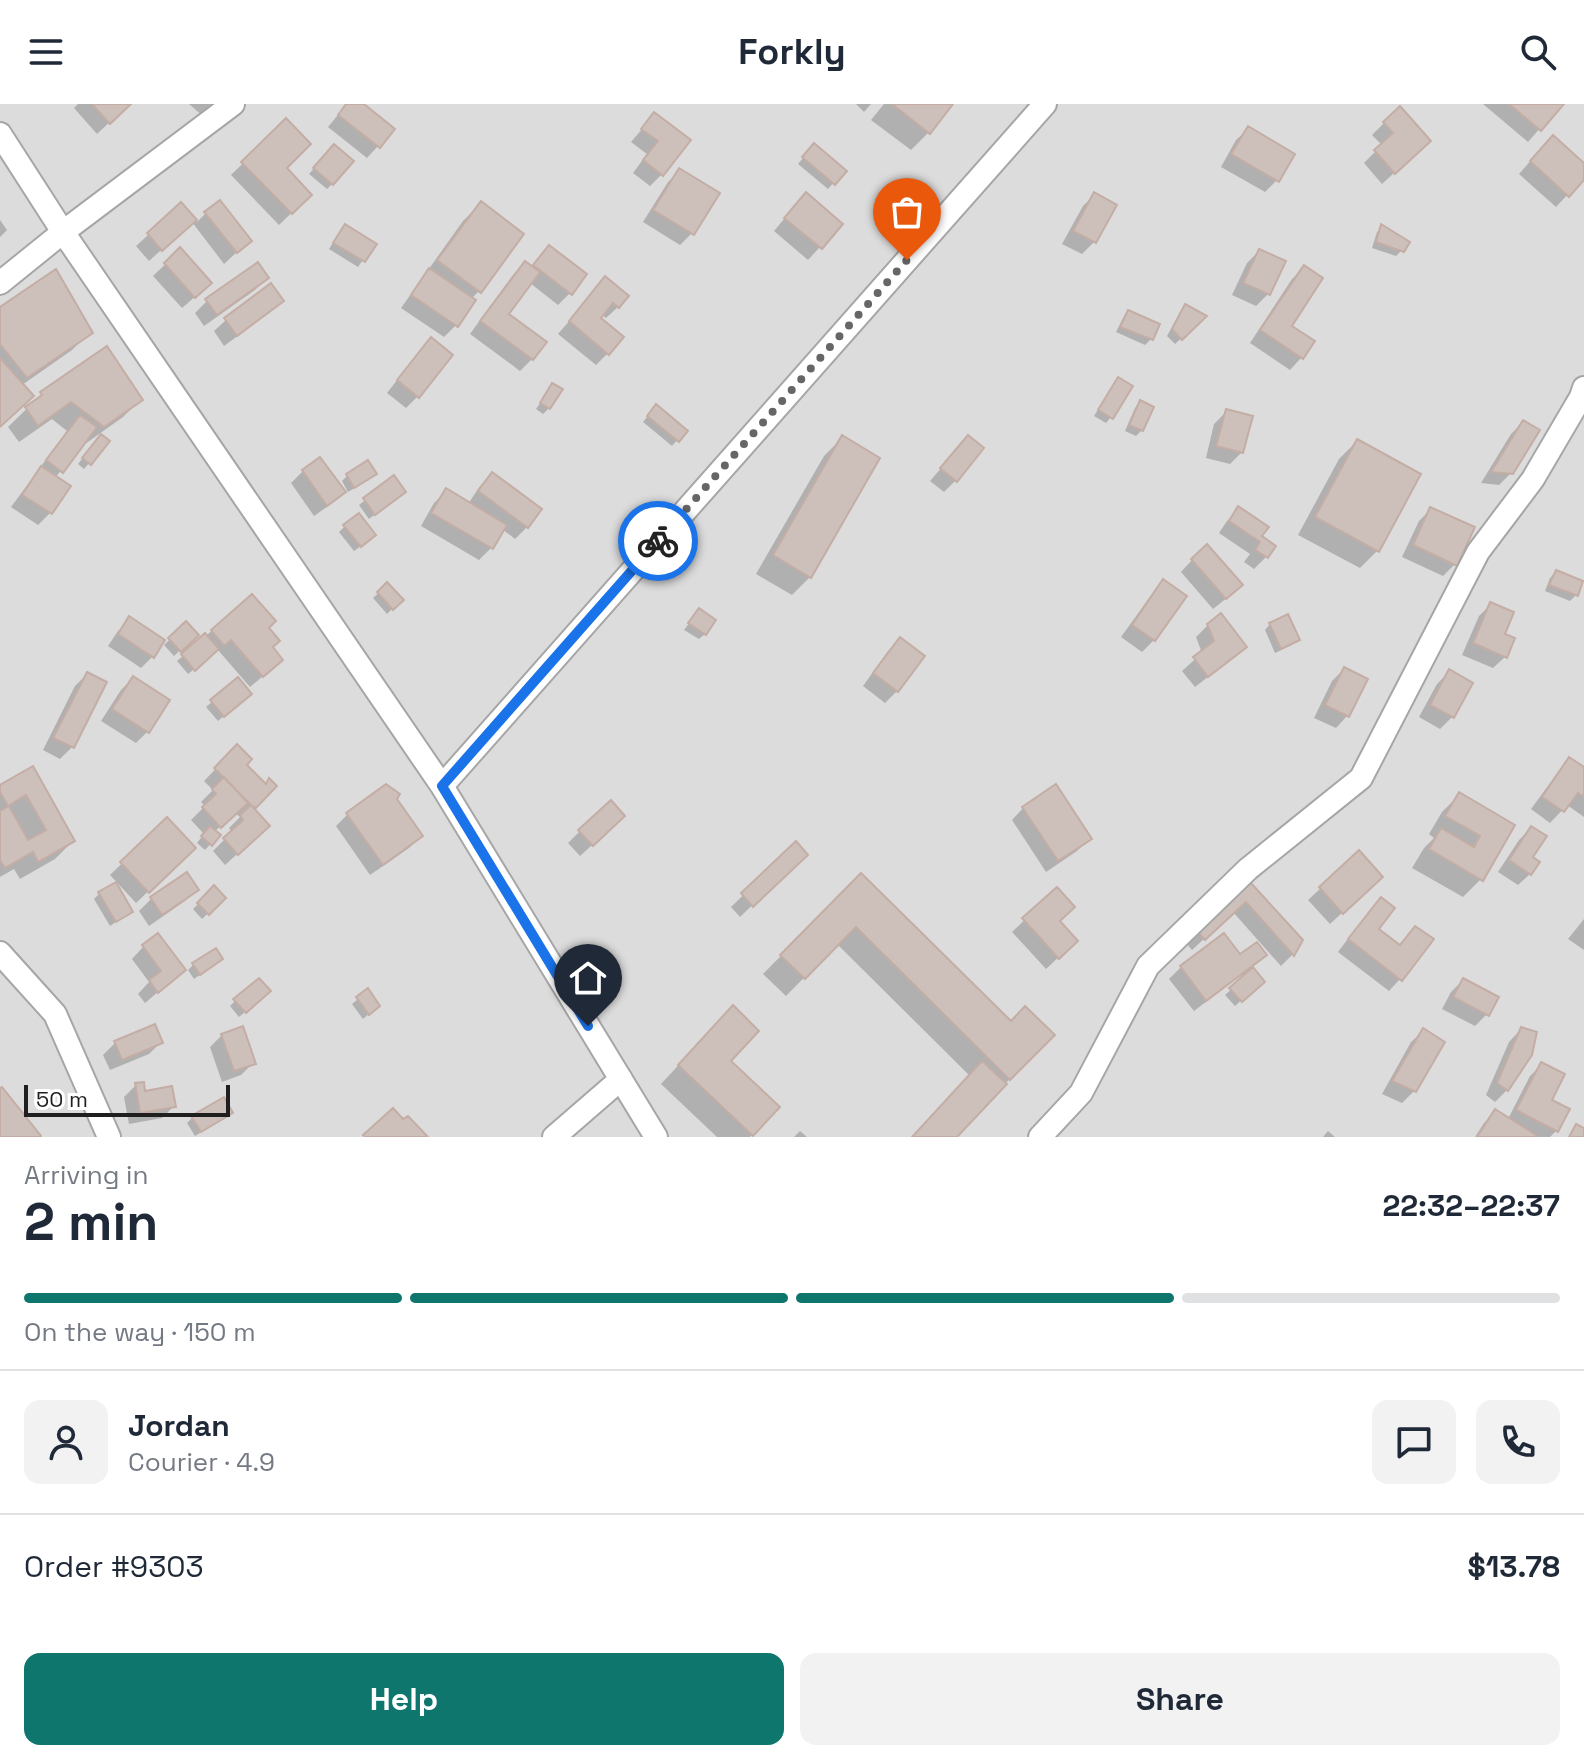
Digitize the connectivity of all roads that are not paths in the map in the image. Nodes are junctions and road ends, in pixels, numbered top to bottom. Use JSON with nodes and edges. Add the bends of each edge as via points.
{"nodes":[{"id":1,"x":233,"y":104,"type":"edge"},
{"id":2,"x":1045,"y":104,"type":"edge"},
{"id":3,"x":0,"y":134,"type":"edge"},
{"id":4,"x":63,"y":232,"type":"junction"},
{"id":5,"x":0,"y":283,"type":"edge"},
{"id":6,"x":1584,"y":388,"type":"edge"},
{"id":7,"x":442,"y":786,"type":"junction"},
{"id":8,"x":0,"y":953,"type":"edge"},
{"id":9,"x":621,"y":1079,"type":"junction"},
{"id":10,"x":109,"y":1137,"type":"edge"},
{"id":11,"x":554,"y":1137,"type":"edge"},
{"id":12,"x":656,"y":1137,"type":"edge"},
{"id":13,"x":1040,"y":1137,"type":"edge"}],
"edges":[{"from":1,"to":4,"type":"street"},
{"from":2,"to":7,"type":"street"},
{"from":3,"to":4,"type":"street"},
{"from":4,"to":5,"type":"street"},
{"from":4,"to":7,"type":"street"},
{"from":6,"to":13,"type":"street","via":[[1533,479],[1478,552],[1361,778],[1248,869],[1148,966],[1081,1093]]},
{"from":7,"to":9,"type":"street"},
{"from":8,"to":10,"type":"street","via":[[55,1014]]},
{"from":9,"to":11,"type":"street"},
{"from":9,"to":12,"type":"street"}]}
